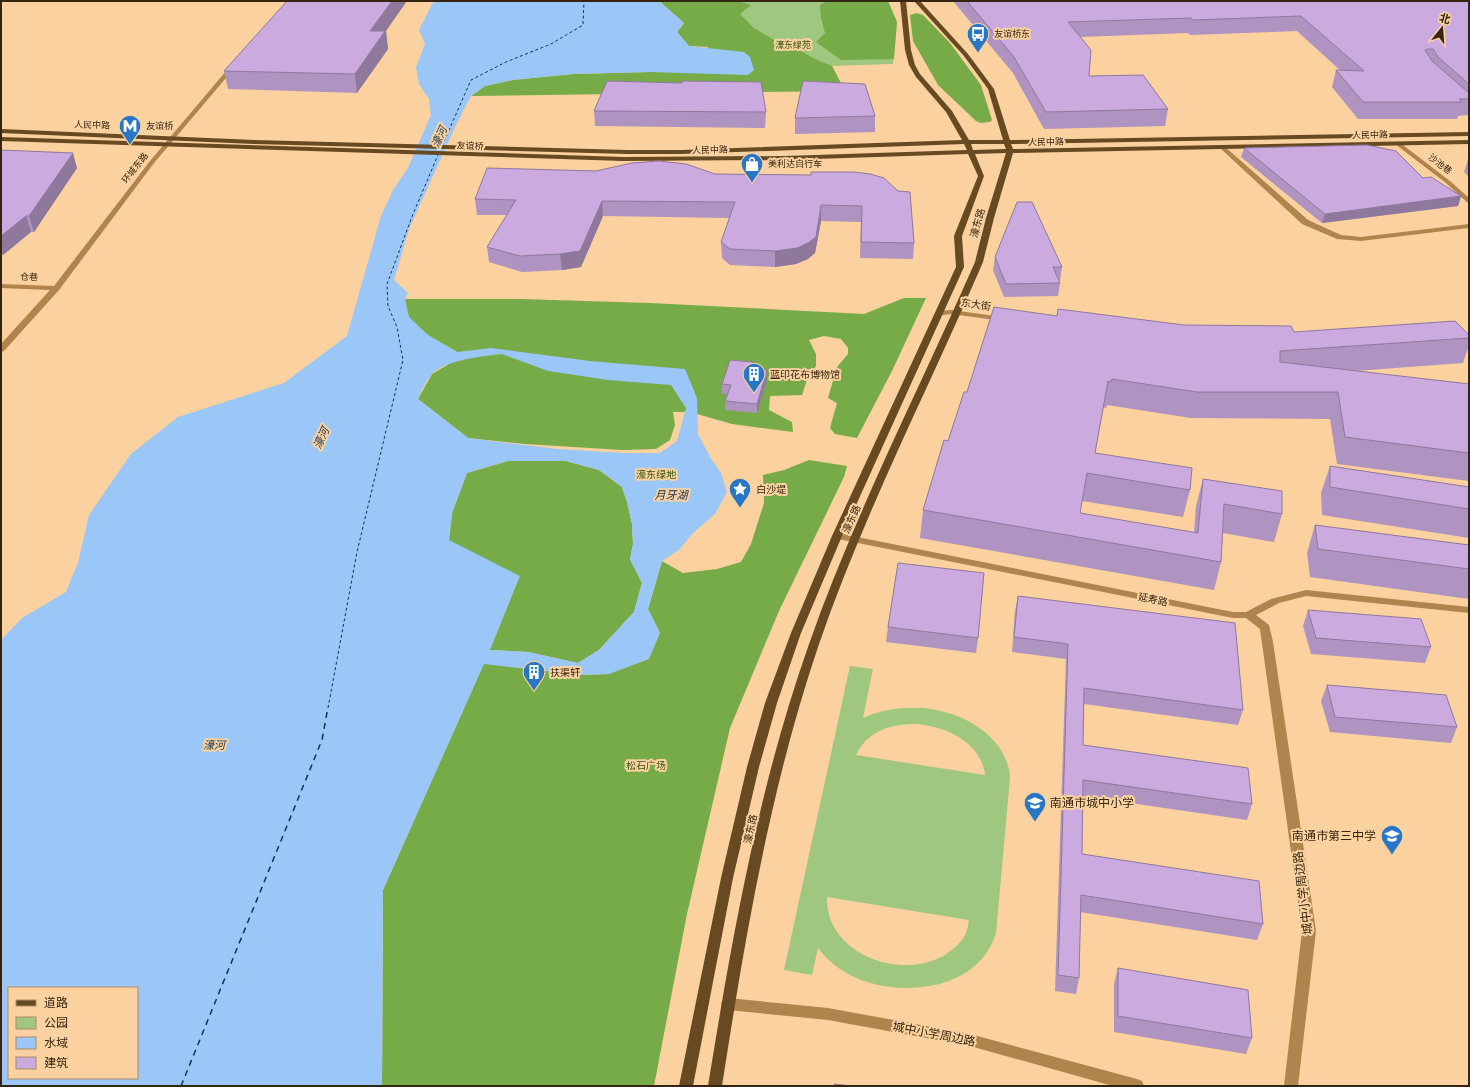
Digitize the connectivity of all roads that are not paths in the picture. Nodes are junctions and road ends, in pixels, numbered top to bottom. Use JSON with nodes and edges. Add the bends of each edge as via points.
{"nodes":[{"id":1,"x":903,"y":1,"type":"edge"},
{"id":2,"x":917,"y":1,"type":"edge"},
{"id":3,"x":238,"y":60,"type":"edge"},
{"id":4,"x":1,"y":131,"type":"edge"},
{"id":5,"x":1469,"y":134,"type":"edge"},
{"id":6,"x":172,"y":137,"type":"junction"},
{"id":7,"x":1,"y":139,"type":"edge"},
{"id":8,"x":254,"y":142,"type":"joint"},
{"id":9,"x":1469,"y":142,"type":"edge"},
{"id":10,"x":1397,"y":143,"type":"junction"},
{"id":11,"x":166,"y":145,"type":"junction"},
{"id":12,"x":970,"y":147,"type":"junction"},
{"id":13,"x":1009,"y":147,"type":"junction"},
{"id":14,"x":1222,"y":147,"type":"junction"},
{"id":15,"x":245,"y":148,"type":"joint"},
{"id":16,"x":628,"y":152,"type":"joint"},
{"id":17,"x":623,"y":159,"type":"joint"},
{"id":18,"x":1469,"y":202,"type":"edge"},
{"id":19,"x":1469,"y":226,"type":"edge"},
{"id":20,"x":1,"y":286,"type":"edge"},
{"id":21,"x":56,"y":288,"type":"junction"},
{"id":22,"x":958,"y":313,"type":"junction"},
{"id":23,"x":937,"y":317,"type":"junction"},
{"id":24,"x":1012,"y":320,"type":"edge"},
{"id":25,"x":1,"y":349,"type":"edge"},
{"id":26,"x":837,"y":536,"type":"junction"},
{"id":27,"x":855,"y":540,"type":"junction"},
{"id":28,"x":1469,"y":610,"type":"edge"},
{"id":29,"x":1248,"y":614,"type":"junction"},
{"id":30,"x":728,"y":1004,"type":"junction"},
{"id":31,"x":686,"y":1086,"type":"edge"},
{"id":32,"x":715,"y":1086,"type":"edge"},
{"id":33,"x":1137,"y":1086,"type":"edge"},
{"id":34,"x":1290,"y":1086,"type":"edge"}],
"edges":[{"from":1,"to":12,"type":"main road","name":"濠东路","via":[[912,64],[946,107]]},
{"from":2,"to":13,"type":"main road","via":[[966,55],[991,89]]},
{"from":3,"to":6,"type":"street","name":"环城东路"},
{"from":4,"to":6,"type":"main road","name":"人民中路"},
{"from":5,"to":13,"type":"main road","name":"人民中路"},
{"from":6,"to":8,"type":"main road","name":"人民中路"},
{"from":6,"to":11,"type":"street","name":"环城东路"},
{"from":7,"to":11,"type":"main road","name":"人民中路"},
{"from":8,"to":16,"type":"main road","name":"友谊桥"},
{"from":9,"to":10,"type":"main road","name":"人民中路"},
{"from":10,"to":14,"type":"main road","name":"人民中路"},
{"from":10,"to":18,"type":"street","name":"沙池巷","via":[[1448,182]]},
{"from":11,"to":15,"type":"main road","name":"人民中路"},
{"from":11,"to":21,"type":"street","name":"环城东路"},
{"from":12,"to":13,"type":"main road","name":"人民中路"},
{"from":12,"to":13,"type":"main road","name":"人民中路"},
{"from":12,"to":16,"type":"main road","name":"人民中路"},
{"from":12,"to":17,"type":"main road","name":"人民中路","via":[[925,152],[784,158]]},
{"from":12,"to":23,"type":"main road","name":"濠东路","via":[[981,176],[958,236],[960,267]]},
{"from":13,"to":14,"type":"main road","name":"人民中路"},
{"from":13,"to":22,"type":"main road","name":"濠东路","via":[[979,262]]},
{"from":14,"to":19,"type":"street","via":[[1305,222],[1340,237],[1361,239]]},
{"from":15,"to":17,"type":"main road","name":"友谊桥"},
{"from":20,"to":21,"type":"street","name":"仓巷"},
{"from":21,"to":25,"type":"street","name":"环城东路"},
{"from":22,"to":23,"type":"street","name":"东大街","via":[[945,312]]},
{"from":22,"to":24,"type":"street","name":"东大街"},
{"from":22,"to":27,"type":"main road","name":"濠东路"},
{"from":23,"to":26,"type":"main road","name":"濠东路"},
{"from":26,"to":27,"type":"street","name":"延寿路"},
{"from":26,"to":31,"type":"main road","name":"濠东路","via":[[796,633],[771,703],[755,760],[727,878]]},
{"from":27,"to":29,"type":"street","name":"延寿路","via":[[1233,615]]},
{"from":27,"to":30,"type":"main road","name":"濠东路","via":[[791,713],[763,822]]},
{"from":28,"to":29,"type":"street","name":"延寿路","via":[[1306,593],[1275,601]]},
{"from":29,"to":34,"type":"street","name":"城中小学周边路","via":[[1265,627],[1268,642],[1309,931]]},
{"from":30,"to":32,"type":"main road","name":"濠东路"},
{"from":30,"to":33,"type":"street","name":"城中小学周边路","via":[[828,1014],[970,1040]]}]}
